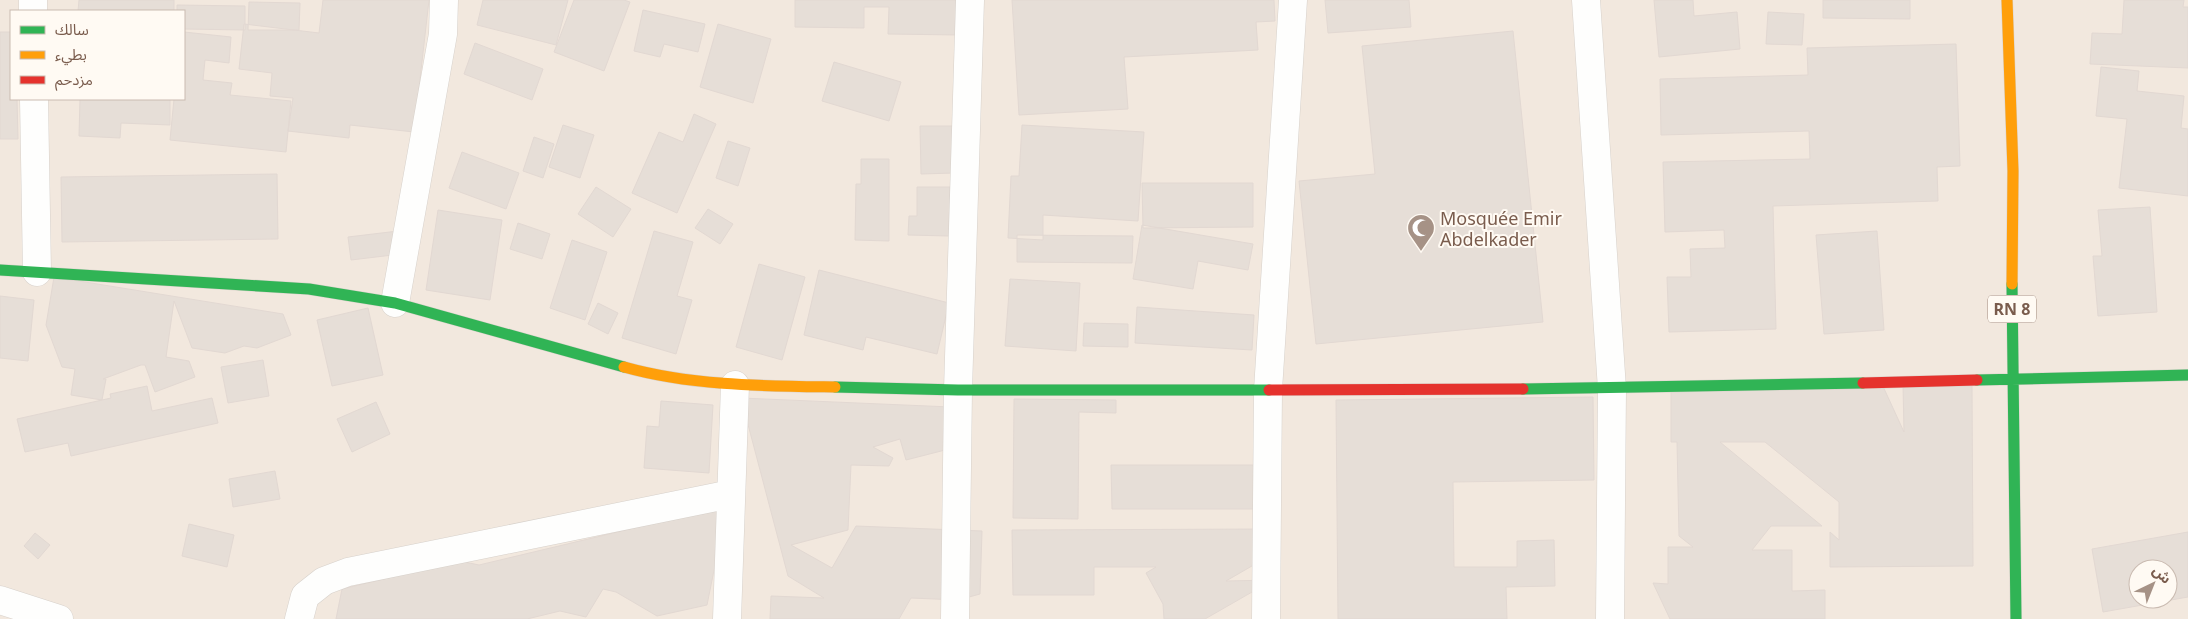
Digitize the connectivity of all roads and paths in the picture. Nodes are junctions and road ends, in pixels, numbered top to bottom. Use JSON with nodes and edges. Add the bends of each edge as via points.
{"nodes":[{"id":1,"x":444,"y":0,"type":"edge"},
{"id":2,"x":970,"y":0,"type":"edge"},
{"id":3,"x":1293,"y":0,"type":"edge"},
{"id":4,"x":1586,"y":0,"type":"edge"},
{"id":5,"x":2007,"y":0,"type":"edge"},
{"id":6,"x":34,"y":100,"type":"edge"},
{"id":7,"x":0,"y":270,"type":"edge"},
{"id":8,"x":37,"y":272,"type":"junction"},
{"id":9,"x":395,"y":303,"type":"junction"},
{"id":10,"x":2188,"y":375,"type":"edge"},
{"id":11,"x":2012,"y":379,"type":"junction"},
{"id":12,"x":735,"y":385,"type":"junction"},
{"id":13,"x":1612,"y":389,"type":"junction"},
{"id":14,"x":958,"y":390,"type":"junction"},
{"id":15,"x":1268,"y":390,"type":"junction"},
{"id":16,"x":731,"y":494,"type":"junction"},
{"id":17,"x":0,"y":600,"type":"edge"},
{"id":18,"x":59,"y":619,"type":"edge"},
{"id":19,"x":298,"y":619,"type":"edge"},
{"id":20,"x":727,"y":619,"type":"edge"},
{"id":21,"x":954,"y":619,"type":"edge"},
{"id":22,"x":1266,"y":619,"type":"edge"},
{"id":23,"x":1610,"y":619,"type":"edge"},
{"id":24,"x":2016,"y":619,"type":"edge"}],
"edges":[{"from":1,"to":9,"type":"street","via":[[443,34]]},
{"from":2,"to":14,"type":"street"},
{"from":3,"to":15,"type":"street"},
{"from":4,"to":13,"type":"street"},
{"from":5,"to":11,"type":"street","number":"RN 8","via":[[2013,170]]},
{"from":6,"to":8,"type":"street"},
{"from":7,"to":8,"type":"street"},
{"from":8,"to":9,"type":"street","via":[[309,289]]},
{"from":9,"to":12,"type":"street","via":[[646,373]]},
{"from":10,"to":11,"type":"street"},
{"from":11,"to":13,"type":"street"},
{"from":11,"to":24,"type":"street","number":"RN 8"},
{"from":12,"to":14,"type":"street"},
{"from":12,"to":16,"type":"street"},
{"from":13,"to":15,"type":"street"},
{"from":13,"to":23,"type":"street"},
{"from":14,"to":15,"type":"street"},
{"from":14,"to":21,"type":"street"},
{"from":15,"to":22,"type":"street"},
{"from":16,"to":19,"type":"street","via":[[348,572],[324,581],[305,596]]},
{"from":16,"to":20,"type":"street"},
{"from":17,"to":18,"type":"street"}]}
